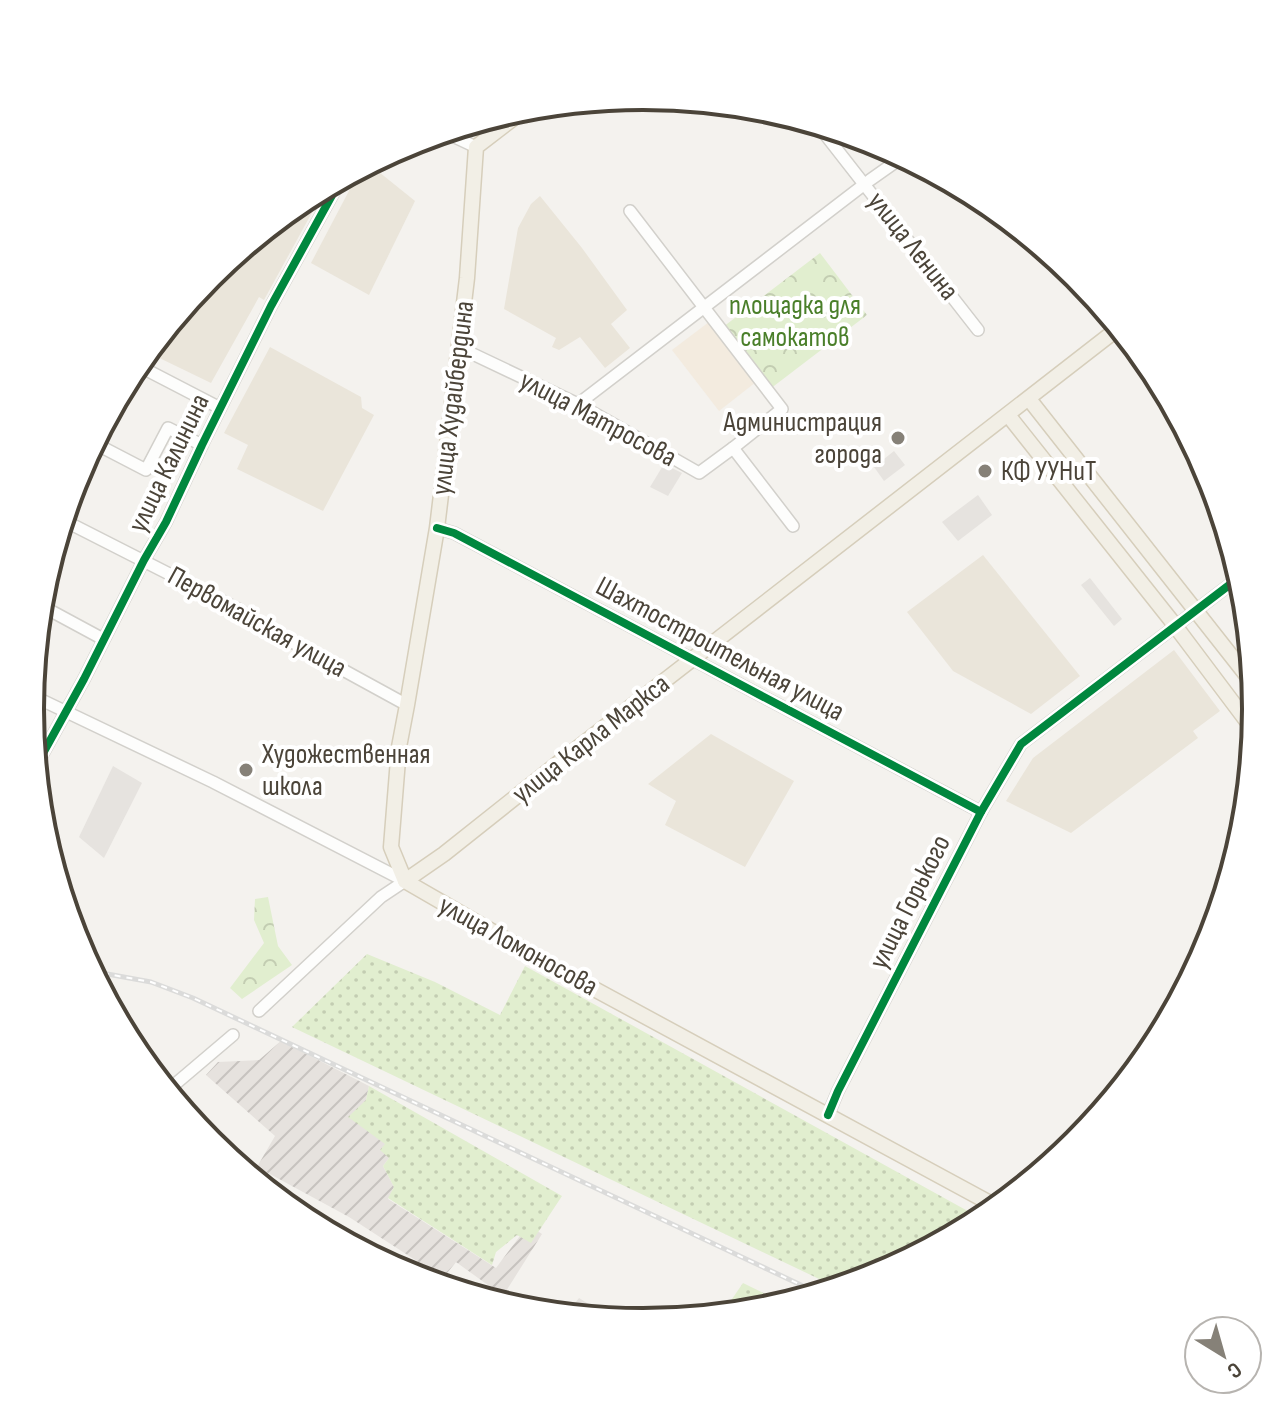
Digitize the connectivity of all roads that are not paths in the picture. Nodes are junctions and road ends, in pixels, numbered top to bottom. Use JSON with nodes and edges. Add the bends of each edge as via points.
{"nodes":[{"id":1,"x":502,"y":127,"type":"edge"},
{"id":2,"x":459,"y":139,"type":"edge"},
{"id":3,"x":829,"y":140,"type":"edge"},
{"id":4,"x":476,"y":147,"type":"junction"},
{"id":5,"x":892,"y":164,"type":"edge"},
{"id":6,"x":864,"y":184,"type":"junction"},
{"id":7,"x":330,"y":199,"type":"edge"},
{"id":8,"x":630,"y":211,"type":"dead end"},
{"id":9,"x":705,"y":307,"type":"junction"},
{"id":10,"x":978,"y":330,"type":"dead end"},
{"id":11,"x":1111,"y":334,"type":"edge"},
{"id":12,"x":458,"y":347,"type":"junction"},
{"id":13,"x":149,"y":371,"type":"edge"},
{"id":14,"x":1029,"y":399,"type":"junction"},
{"id":15,"x":578,"y":404,"type":"junction"},
{"id":16,"x":220,"y":408,"type":"junction"},
{"id":17,"x":1008,"y":415,"type":"junction"},
{"id":18,"x":202,"y":445,"type":"junction"},
{"id":19,"x":104,"y":448,"type":"edge"},
{"id":20,"x":733,"y":448,"type":"junction"},
{"id":21,"x":73,"y":525,"type":"edge"},
{"id":22,"x":793,"y":526,"type":"dead end"},
{"id":23,"x":437,"y":528,"type":"junction"},
{"id":24,"x":144,"y":560,"type":"junction"},
{"id":25,"x":1229,"y":585,"type":"edge"},
{"id":26,"x":1195,"y":611,"type":"junction"},
{"id":27,"x":53,"y":612,"type":"edge"},
{"id":28,"x":1175,"y":627,"type":"junction"},
{"id":29,"x":103,"y":639,"type":"junction"},
{"id":30,"x":693,"y":660,"type":"junction"},
{"id":31,"x":1242,"y":670,"type":"edge"},
{"id":32,"x":44,"y":702,"type":"edge"},
{"id":33,"x":407,"y":705,"type":"junction"},
{"id":34,"x":65,"y":712,"type":"junction"},
{"id":35,"x":1243,"y":716,"type":"edge"},
{"id":36,"x":45,"y":749,"type":"edge"},
{"id":37,"x":981,"y":812,"type":"junction"},
{"id":38,"x":405,"y":881,"type":"junction"},
{"id":39,"x":259,"y":1011,"type":"dead end"},
{"id":40,"x":233,"y":1035,"type":"dead end"},
{"id":41,"x":176,"y":1084,"type":"edge"},
{"id":42,"x":828,"y":1115,"type":"junction"},
{"id":43,"x":986,"y":1201,"type":"edge"}],
"edges":[{"from":1,"to":4,"type":"main road"},
{"from":2,"to":4,"type":"street"},
{"from":3,"to":6,"type":"street","name":"улица Ленина"},
{"from":4,"to":12,"type":"main road","name":"улица Худайбердина"},
{"from":5,"to":6,"type":"street"},
{"from":6,"to":9,"type":"street"},
{"from":6,"to":10,"type":"street","name":"улица Ленина"},
{"from":7,"to":16,"type":"street","name":"улица Калинина"},
{"from":8,"to":9,"type":"street"},
{"from":9,"to":15,"type":"street"},
{"from":9,"to":20,"type":"street","name":"улица Матросова","via":[[782,409]]},
{"from":11,"to":14,"type":"main road","name":"улица Карла Маркса"},
{"from":12,"to":15,"type":"street","name":"улица Матросова"},
{"from":12,"to":23,"type":"main road","name":"улица Худайбердина"},
{"from":13,"to":16,"type":"street"},
{"from":14,"to":17,"type":"main road","name":"улица Карла Маркса"},
{"from":14,"to":26,"type":"main road"},
{"from":15,"to":20,"type":"street","name":"улица Матросова","via":[[699,473]]},
{"from":16,"to":18,"type":"street","name":"улица Калинина"},
{"from":17,"to":28,"type":"main road"},
{"from":17,"to":30,"type":"main road","name":"улица Карла Маркса"},
{"from":18,"to":19,"type":"street","via":[[168,428],[146,470]]},
{"from":18,"to":24,"type":"street","name":"улица Калинина"},
{"from":20,"to":22,"type":"street"},
{"from":21,"to":24,"type":"street","name":"Первомайская улица"},
{"from":23,"to":30,"type":"street","name":"Шахтостроительная улица"},
{"from":23,"to":33,"type":"main road","name":"улица Худайбердина"},
{"from":24,"to":29,"type":"street","name":"улица Калинина"},
{"from":24,"to":33,"type":"street","name":"Первомайская улица"},
{"from":25,"to":26,"type":"street","name":"улица Горького"},
{"from":26,"to":28,"type":"street","name":"улица Горького"},
{"from":26,"to":31,"type":"main road"},
{"from":27,"to":29,"type":"street"},
{"from":28,"to":35,"type":"main road"},
{"from":28,"to":37,"type":"street","name":"улица Горького","via":[[1021,744]]},
{"from":29,"to":34,"type":"street","name":"улица Калинина"},
{"from":30,"to":37,"type":"street","name":"Шахтостроительная улица"},
{"from":30,"to":38,"type":"main road","name":"улица Карла Маркса"},
{"from":32,"to":34,"type":"street","name":"улица Ломоносова"},
{"from":33,"to":38,"type":"main road","name":"улица Худайбердина","via":[[391,847]]},
{"from":34,"to":36,"type":"street","name":"улица Калинина"},
{"from":34,"to":38,"type":"street","name":"улица Ломоносова"},
{"from":37,"to":42,"type":"street","name":"улица Горького"},
{"from":38,"to":39,"type":"street","name":"улица Карла Маркса","via":[[381,897]]},
{"from":38,"to":42,"type":"main road","name":"улица Ломоносова"},
{"from":40,"to":41,"type":"street"},
{"from":42,"to":43,"type":"main road","name":"улица Ломоносова"}]}
